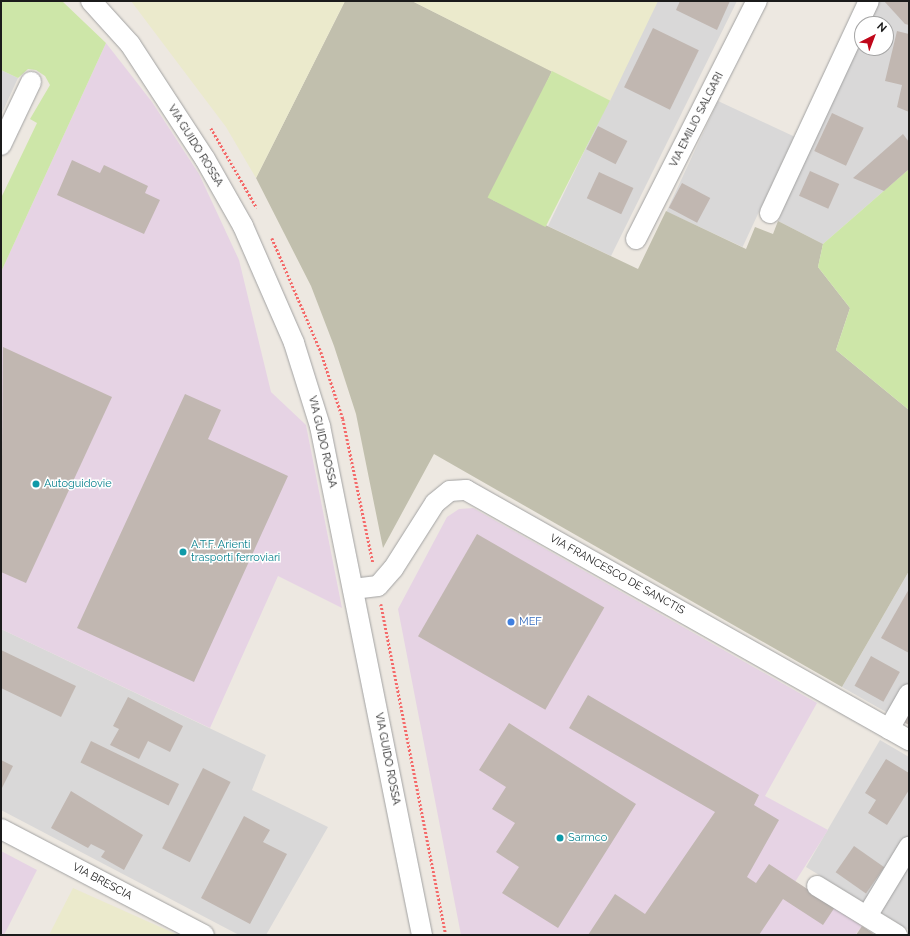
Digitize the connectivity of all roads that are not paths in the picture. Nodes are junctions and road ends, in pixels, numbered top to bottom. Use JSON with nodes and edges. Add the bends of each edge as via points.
{"nodes":[{"id":1,"x":91,"y":1,"type":"edge"},
{"id":2,"x":757,"y":1,"type":"edge"},
{"id":3,"x":869,"y":1,"type":"edge"},
{"id":4,"x":31,"y":82,"type":"dead end"},
{"id":5,"x":1,"y":145,"type":"edge"},
{"id":6,"x":770,"y":213,"type":"dead end"},
{"id":7,"x":636,"y":239,"type":"dead end"},
{"id":8,"x":354,"y":589,"type":"junction"},
{"id":9,"x":909,"y":694,"type":"edge"},
{"id":10,"x":889,"y":729,"type":"junction"},
{"id":11,"x":909,"y":740,"type":"edge"},
{"id":12,"x":1,"y":829,"type":"edge"},
{"id":13,"x":909,"y":846,"type":"edge"},
{"id":14,"x":817,"y":886,"type":"dead end"},
{"id":15,"x":867,"y":916,"type":"junction"},
{"id":16,"x":204,"y":935,"type":"edge"},
{"id":17,"x":422,"y":935,"type":"edge"},
{"id":18,"x":897,"y":935,"type":"edge"}],
"edges":[{"from":1,"to":8,"type":"street","name":"VIA GUIDO ROSSA","via":[[130,44],[205,159],[261,265],[309,386]]},
{"from":2,"to":7,"type":"street","name":"VIA EMILIO SALGARI"},
{"from":3,"to":6,"type":"street"},
{"from":4,"to":5,"type":"street"},
{"from":8,"to":10,"type":"street","name":"VIA FRANCESCO DE SANCTIS","via":[[378,586],[393,569],[435,503],[450,491],[466,490]]},
{"from":8,"to":17,"type":"street","name":"VIA GUIDO ROSSA"},
{"from":9,"to":10,"type":"street"},
{"from":10,"to":11,"type":"street","name":"VIA FRANCESCO DE SANCTIS"},
{"from":12,"to":16,"type":"street","name":"VIA BRESCIA"},
{"from":13,"to":15,"type":"street"},
{"from":14,"to":15,"type":"street"},
{"from":15,"to":18,"type":"street"}]}
